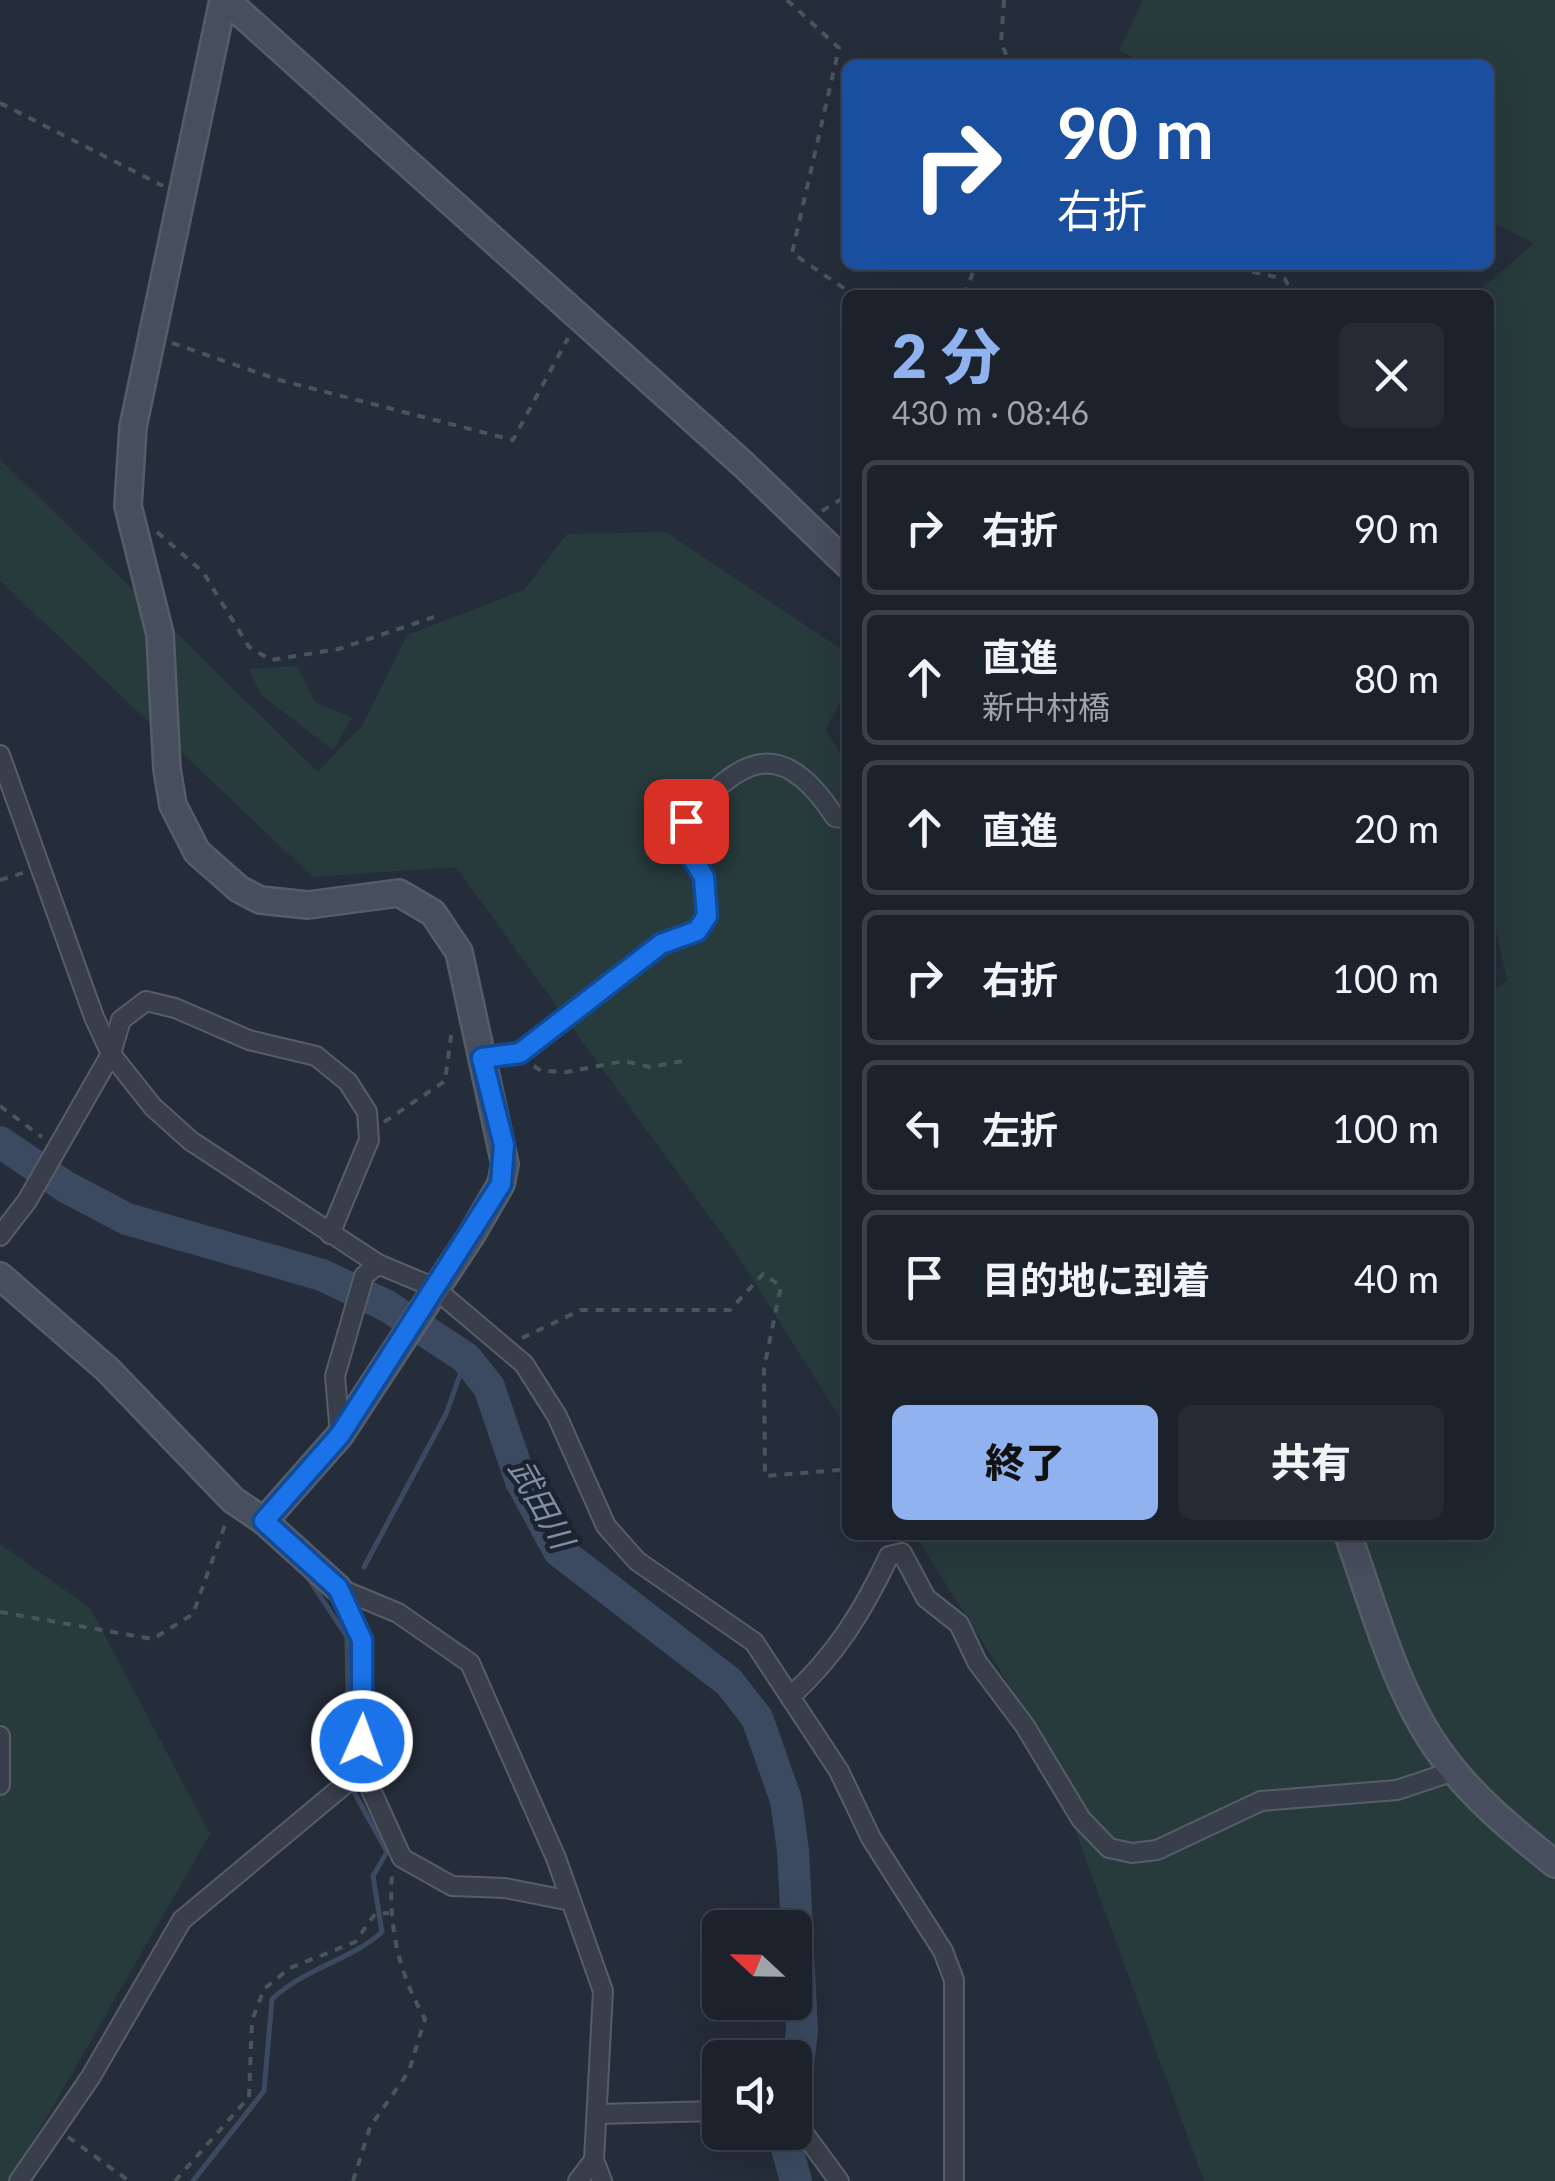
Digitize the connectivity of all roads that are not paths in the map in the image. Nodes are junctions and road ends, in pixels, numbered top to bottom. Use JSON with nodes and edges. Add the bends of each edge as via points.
{"nodes":[{"id":1,"x":224,"y":0,"type":"edge"},
{"id":2,"x":842,"y":559,"type":"edge"},
{"id":3,"x":0,"y":755,"type":"edge"},
{"id":4,"x":842,"y":818,"type":"edge"},
{"id":5,"x":111,"y":1054,"type":"junction"},
{"id":6,"x":482,"y":1058,"type":"junction"},
{"id":7,"x":330,"y":1234,"type":"junction"},
{"id":8,"x":0,"y":1236,"type":"edge"},
{"id":9,"x":371,"y":1270,"type":"junction"},
{"id":10,"x":0,"y":1276,"type":"edge"},
{"id":11,"x":429,"y":1294,"type":"junction"},
{"id":12,"x":340,"y":1435,"type":"junction"},
{"id":13,"x":264,"y":1521,"type":"junction"},
{"id":14,"x":1350,"y":1540,"type":"edge"},
{"id":15,"x":338,"y":1588,"type":"junction"},
{"id":16,"x":790,"y":1697,"type":"junction"},
{"id":17,"x":0,"y":1736,"type":"edge"},
{"id":18,"x":362,"y":1770,"type":"junction"},
{"id":19,"x":1454,"y":1771,"type":"junction"},
{"id":20,"x":0,"y":1785,"type":"edge"},
{"id":21,"x":1555,"y":1864,"type":"edge"},
{"id":22,"x":571,"y":1901,"type":"junction"},
{"id":23,"x":702,"y":2112,"type":"edge"},
{"id":24,"x":597,"y":2114,"type":"junction"},
{"id":25,"x":812,"y":2148,"type":"edge"},
{"id":26,"x":594,"y":2160,"type":"junction"},
{"id":27,"x":18,"y":2181,"type":"edge"},
{"id":28,"x":578,"y":2181,"type":"edge"},
{"id":29,"x":602,"y":2181,"type":"edge"},
{"id":30,"x":838,"y":2181,"type":"edge"},
{"id":31,"x":954,"y":2181,"type":"edge"}],
"edges":[{"from":1,"to":2,"type":"street"},
{"from":1,"to":6,"type":"street","via":[[133,427],[128,506],[162,649],[173,804],[197,852],[239,889],[277,904],[399,892],[424,904],[458,952]]},
{"from":3,"to":5,"type":"street"},
{"from":4,"to":6,"type":"street","via":[[810,780],[770,763],[718,784],[686,821],[687,849],[704,877],[706,896],[707,916],[697,931],[661,944],[520,1053]]},
{"from":5,"to":7,"type":"street","via":[[191,1140]]},
{"from":5,"to":7,"type":"street","via":[[120,1020],[146,1001],[327,1062],[360,1098],[370,1127]]},
{"from":5,"to":8,"type":"street"},
{"from":6,"to":11,"type":"street","via":[[504,1145],[501,1184]]},
{"from":7,"to":9,"type":"street"},
{"from":9,"to":11,"type":"street"},
{"from":9,"to":12,"type":"street","via":[[335,1376]]},
{"from":10,"to":13,"type":"street","via":[[108,1370],[234,1500]]},
{"from":11,"to":12,"type":"street"},
{"from":11,"to":16,"type":"street","via":[[504,1346],[542,1388],[606,1526],[637,1561],[754,1642]]},
{"from":12,"to":13,"type":"street"},
{"from":13,"to":15,"type":"street"},
{"from":14,"to":19,"type":"street","via":[[1422,1725]]},
{"from":15,"to":18,"type":"street","via":[[362,1640]]},
{"from":15,"to":22,"type":"street","via":[[398,1613],[470,1664]]},
{"from":16,"to":19,"type":"street","via":[[860,1619],[889,1556],[902,1553],[926,1598],[959,1624],[1080,1819],[1110,1848],[1157,1850],[1261,1800],[1398,1790]]},
{"from":16,"to":31,"type":"street","via":[[944,1951],[954,1980]]},
{"from":17,"to":20,"type":"street"},
{"from":18,"to":22,"type":"street","via":[[402,1858],[452,1886]]},
{"from":18,"to":27,"type":"street","via":[[182,1920]]},
{"from":19,"to":21,"type":"street"},
{"from":22,"to":24,"type":"street","via":[[603,1991]]},
{"from":23,"to":24,"type":"street"},
{"from":24,"to":26,"type":"street"},
{"from":25,"to":30,"type":"street"},
{"from":26,"to":28,"type":"street"},
{"from":26,"to":29,"type":"street"}]}
